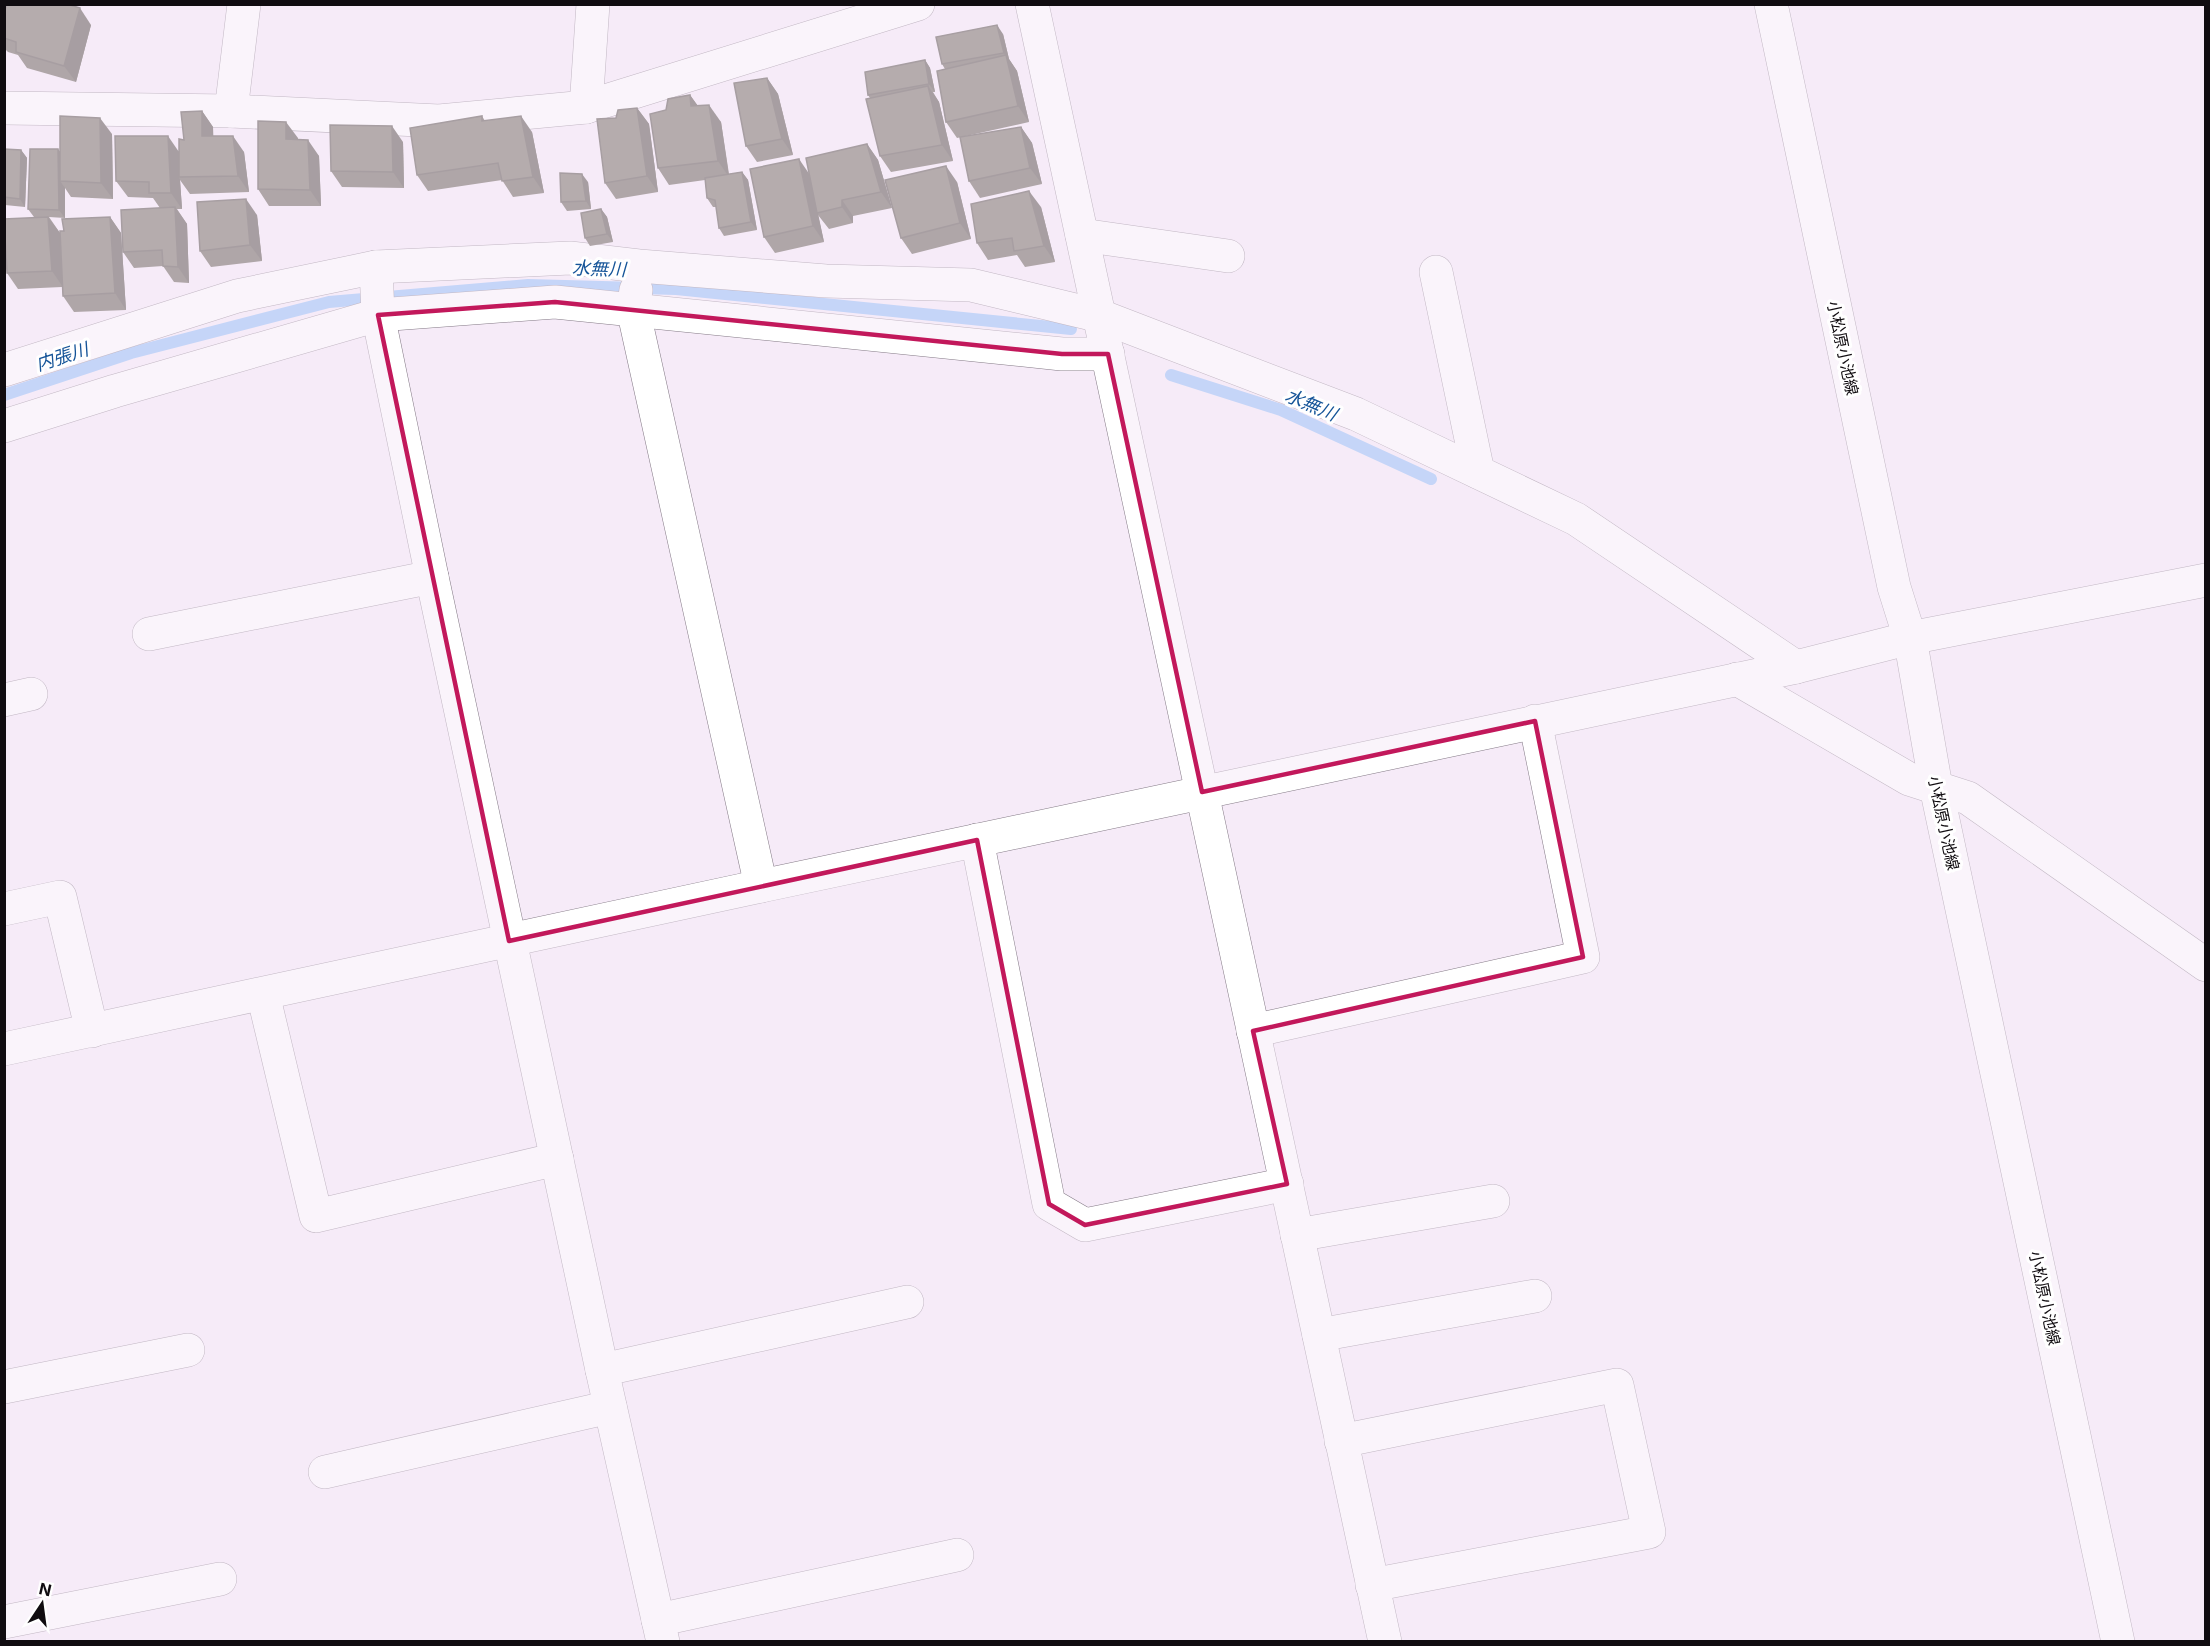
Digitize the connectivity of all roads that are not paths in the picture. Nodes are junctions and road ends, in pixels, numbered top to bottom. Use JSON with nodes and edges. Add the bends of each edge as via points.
{"nodes":[{"id":1,"x":244,"y":4,"type":"edge"},
{"id":2,"x":593,"y":4,"type":"edge"},
{"id":3,"x":918,"y":4,"type":"edge"},
{"id":4,"x":1032,"y":4,"type":"edge"},
{"id":5,"x":1771,"y":4,"type":"edge"},
{"id":6,"x":871,"y":12,"type":"edge"},
{"id":7,"x":586,"y":107,"type":"junction"},
{"id":8,"x":4,"y":108,"type":"edge"},
{"id":9,"x":231,"y":111,"type":"junction"},
{"id":10,"x":1082,"y":235,"type":"junction"},
{"id":11,"x":1228,"y":256,"type":"dead end"},
{"id":12,"x":639,"y":266,"type":"junction"},
{"id":13,"x":376,"y":267,"type":"junction"},
{"id":14,"x":1436,"y":272,"type":"dead end"},
{"id":15,"x":633,"y":309,"type":"junction"},
{"id":16,"x":378,"y":315,"type":"junction"},
{"id":17,"x":1100,"y":316,"type":"junction"},
{"id":18,"x":1108,"y":354,"type":"junction"},
{"id":19,"x":4,"y":370,"type":"edge"},
{"id":20,"x":4,"y":426,"type":"edge"},
{"id":21,"x":1478,"y":472,"type":"junction"},
{"id":22,"x":432,"y":577,"type":"junction"},
{"id":23,"x":2205,"y":580,"type":"edge"},
{"id":24,"x":149,"y":634,"type":"dead end"},
{"id":25,"x":1910,"y":638,"type":"junction"},
{"id":26,"x":1796,"y":667,"type":"junction"},
{"id":27,"x":1737,"y":679,"type":"junction"},
{"id":28,"x":1535,"y":722,"type":"junction"},
{"id":29,"x":1936,"y":787,"type":"junction"},
{"id":30,"x":1202,"y":792,"type":"junction"},
{"id":31,"x":977,"y":840,"type":"junction"},
{"id":32,"x":761,"y":886,"type":"junction"},
{"id":33,"x":4,"y":909,"type":"edge"},
{"id":34,"x":509,"y":941,"type":"junction"},
{"id":35,"x":2205,"y":964,"type":"edge"},
{"id":36,"x":263,"y":994,"type":"junction"},
{"id":37,"x":92,"y":1031,"type":"junction"},
{"id":38,"x":1253,"y":1031,"type":"junction"},
{"id":39,"x":4,"y":1049,"type":"edge"},
{"id":40,"x":557,"y":1159,"type":"junction"},
{"id":41,"x":1287,"y":1184,"type":"junction"},
{"id":42,"x":1493,"y":1201,"type":"dead end"},
{"id":43,"x":1297,"y":1235,"type":"junction"},
{"id":44,"x":1535,"y":1296,"type":"dead end"},
{"id":45,"x":907,"y":1302,"type":"dead end"},
{"id":46,"x":1319,"y":1335,"type":"junction"},
{"id":47,"x":188,"y":1350,"type":"dead end"},
{"id":48,"x":602,"y":1370,"type":"junction"},
{"id":49,"x":4,"y":1387,"type":"edge"},
{"id":50,"x":610,"y":1407,"type":"junction"},
{"id":51,"x":1341,"y":1441,"type":"junction"},
{"id":52,"x":325,"y":1472,"type":"dead end"},
{"id":53,"x":957,"y":1555,"type":"dead end"},
{"id":54,"x":220,"y":1580,"type":"dead end"},
{"id":55,"x":1372,"y":1585,"type":"junction"},
{"id":56,"x":4,"y":1622,"type":"edge"},
{"id":57,"x":660,"y":1631,"type":"edge"},
{"id":58,"x":1385,"y":1641,"type":"edge"},
{"id":59,"x":2118,"y":1641,"type":"edge"}],
"edges":[{"from":1,"to":9,"type":"street"},
{"from":2,"to":7,"type":"street"},
{"from":3,"to":6,"type":"street"},
{"from":4,"to":10,"type":"street"},
{"from":5,"to":25,"type":"street","name":"小松原小池線","via":[[1894,587]]},
{"from":6,"to":7,"type":"street"},
{"from":7,"to":9,"type":"street","via":[[438,121]]},
{"from":8,"to":9,"type":"street"},
{"from":10,"to":11,"type":"street"},
{"from":10,"to":17,"type":"street"},
{"from":12,"to":13,"type":"street","via":[[570,258]]},
{"from":12,"to":15,"type":"street"},
{"from":12,"to":17,"type":"street","via":[[826,281],[971,285]]},
{"from":13,"to":16,"type":"street"},
{"from":13,"to":19,"type":"street","via":[[237,296]]},
{"from":14,"to":21,"type":"street"},
{"from":15,"to":16,"type":"street","via":[[555,302]]},
{"from":15,"to":18,"type":"street","via":[[1062,354]]},
{"from":15,"to":32,"type":"street"},
{"from":16,"to":20,"type":"street"},
{"from":16,"to":22,"type":"street"},
{"from":17,"to":18,"type":"street"},
{"from":17,"to":21,"type":"street","via":[[1356,414]]},
{"from":18,"to":30,"type":"street"},
{"from":21,"to":26,"type":"street","via":[[1576,519]]},
{"from":22,"to":24,"type":"street"},
{"from":22,"to":34,"type":"street"},
{"from":23,"to":25,"type":"street"},
{"from":25,"to":26,"type":"street"},
{"from":25,"to":29,"type":"street","name":"小松原小池線"},
{"from":26,"to":27,"type":"street"},
{"from":27,"to":28,"type":"street"},
{"from":27,"to":29,"type":"street","via":[[1909,779]]},
{"from":28,"to":30,"type":"street"},
{"from":28,"to":38,"type":"street","via":[[1583,957]]},
{"from":29,"to":35,"type":"street","via":[[1968,798]]},
{"from":29,"to":59,"type":"street","name":"小松原小池線"},
{"from":30,"to":31,"type":"street"},
{"from":30,"to":38,"type":"street"},
{"from":31,"to":32,"type":"street"},
{"from":31,"to":41,"type":"street","via":[[1049,1204],[1085,1225]]},
{"from":32,"to":34,"type":"street"},
{"from":33,"to":37,"type":"street","via":[[60,897]]},
{"from":34,"to":36,"type":"street"},
{"from":34,"to":40,"type":"street"},
{"from":36,"to":37,"type":"street"},
{"from":36,"to":40,"type":"street","via":[[316,1216]]},
{"from":37,"to":39,"type":"street"},
{"from":38,"to":41,"type":"street"},
{"from":40,"to":48,"type":"street"},
{"from":41,"to":43,"type":"street"},
{"from":42,"to":43,"type":"street"},
{"from":43,"to":46,"type":"street"},
{"from":44,"to":46,"type":"street"},
{"from":45,"to":48,"type":"street"},
{"from":46,"to":51,"type":"street"},
{"from":47,"to":49,"type":"street"},
{"from":48,"to":50,"type":"street"},
{"from":50,"to":52,"type":"street"},
{"from":50,"to":57,"type":"street"},
{"from":51,"to":55,"type":"street"},
{"from":51,"to":55,"type":"street","via":[[1617,1385],[1649,1532]]},
{"from":53,"to":57,"type":"street"},
{"from":54,"to":56,"type":"street"},
{"from":55,"to":58,"type":"street"}]}
